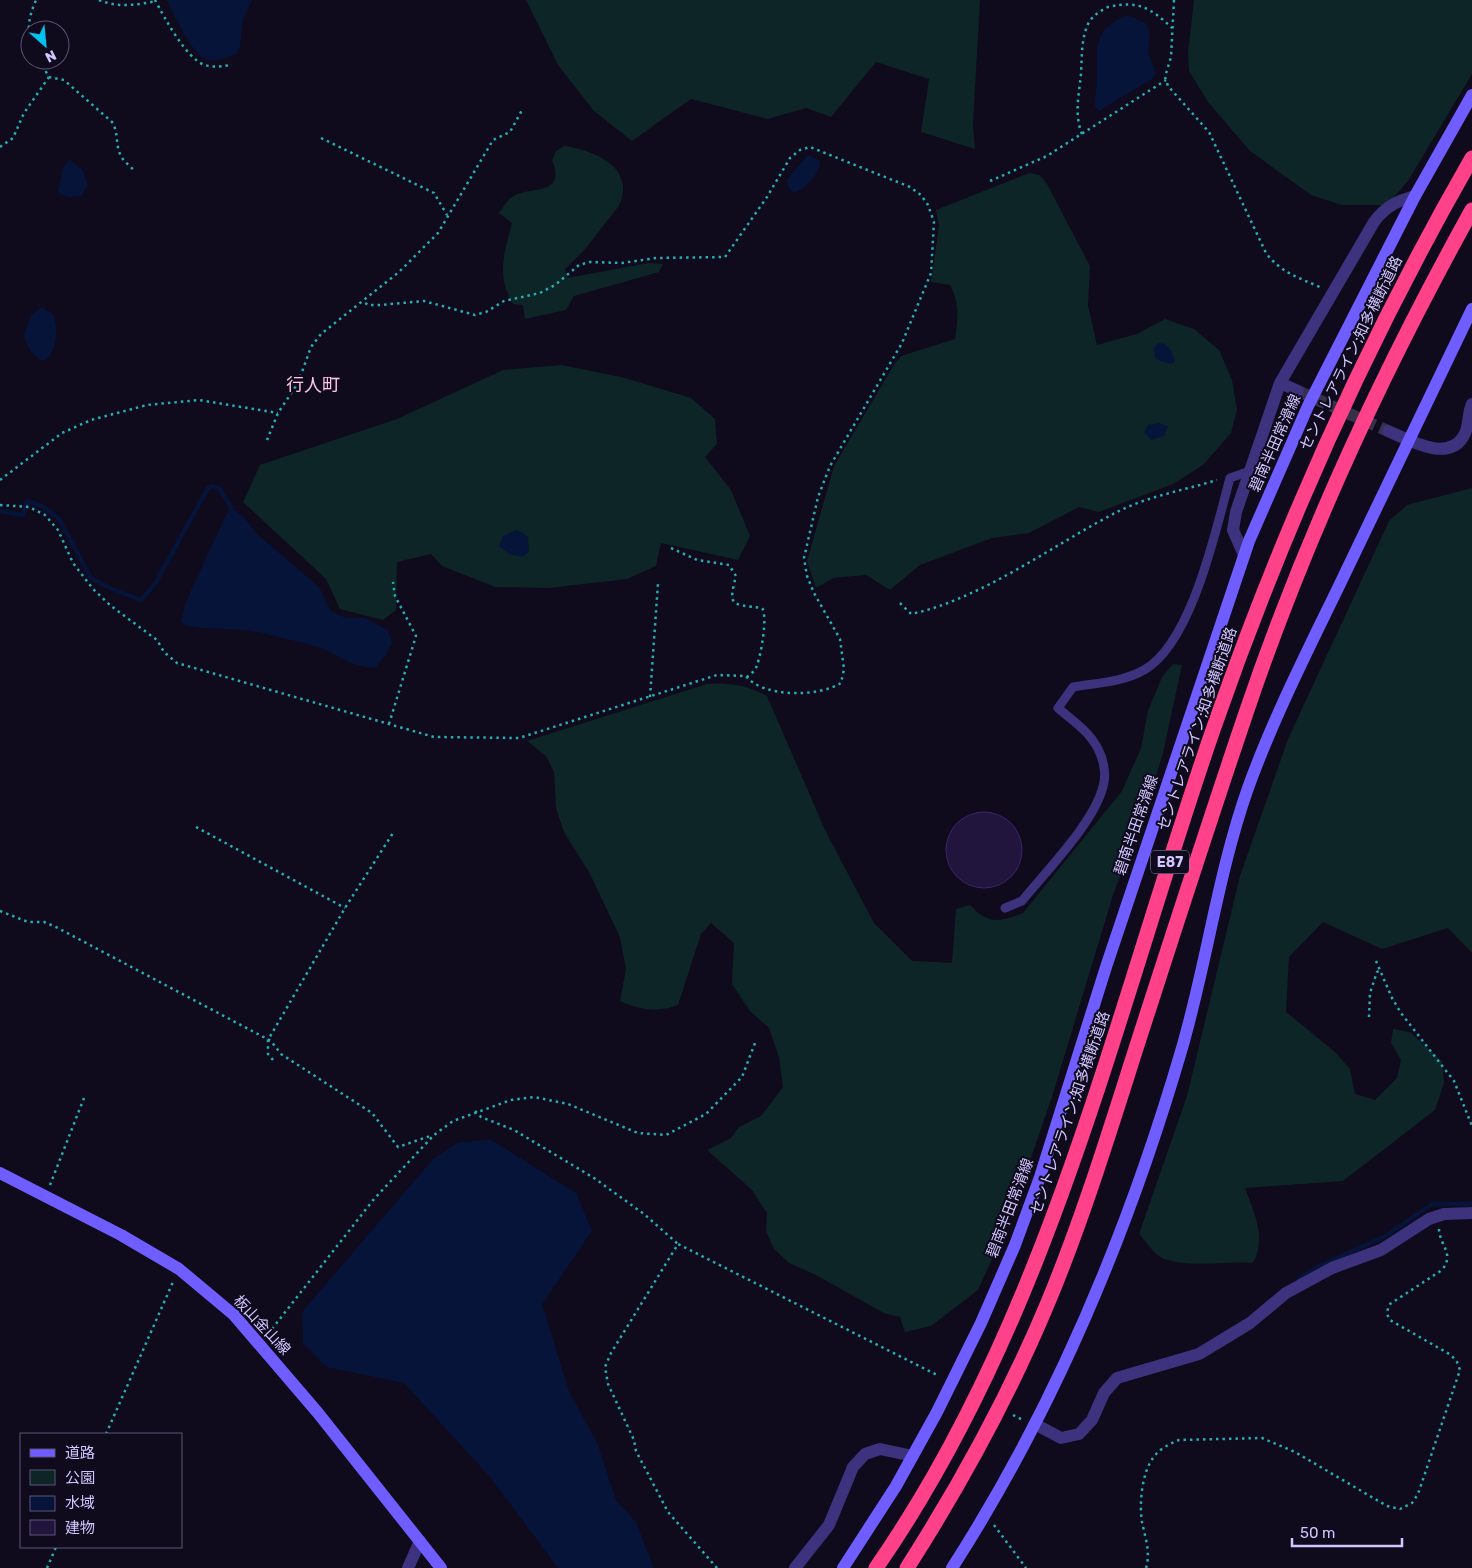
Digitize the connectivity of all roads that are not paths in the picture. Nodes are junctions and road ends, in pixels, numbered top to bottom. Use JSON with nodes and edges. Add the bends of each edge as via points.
{"nodes":[{"id":1,"x":1472,"y":95,"type":"edge"},
{"id":2,"x":1472,"y":158,"type":"edge"},
{"id":3,"x":1415,"y":196,"type":"junction"},
{"id":4,"x":1472,"y":210,"type":"edge"},
{"id":5,"x":1472,"y":309,"type":"edge"},
{"id":6,"x":1280,"y":383,"type":"junction"},
{"id":7,"x":1298,"y":391,"type":"tunnel mouth"},
{"id":8,"x":1472,"y":404,"type":"edge"},
{"id":9,"x":1388,"y":431,"type":"tunnel mouth"},
{"id":10,"x":1408,"y":440,"type":"junction"},
{"id":11,"x":1250,"y":471,"type":"junction"},
{"id":12,"x":1244,"y":555,"type":"junction"},
{"id":13,"x":1005,"y":908,"type":"dead end"},
{"id":14,"x":0,"y":1173,"type":"edge"},
{"id":15,"x":1472,"y":1213,"type":"edge"},
{"id":16,"x":1035,"y":1424,"type":"junction"},
{"id":17,"x":913,"y":1456,"type":"junction"},
{"id":18,"x":420,"y":1540,"type":"junction"},
{"id":19,"x":408,"y":1568,"type":"edge"},
{"id":20,"x":441,"y":1568,"type":"edge"},
{"id":21,"x":795,"y":1568,"type":"edge"},
{"id":22,"x":843,"y":1568,"type":"edge"},
{"id":23,"x":876,"y":1568,"type":"edge"},
{"id":24,"x":907,"y":1568,"type":"edge"},
{"id":25,"x":952,"y":1568,"type":"edge"}],
"edges":[{"from":1,"to":3,"type":"main road","name":"碧南半田常滑線"},
{"from":2,"to":23,"type":"highway","name":"セントレアライン;知多横断道路","number":"E87","via":[[1348,396],[1265,586],[1214,728],[1082,1137],[1003,1344],[948,1453]]},
{"from":3,"to":6,"type":"street","via":[[1398,200],[1384,209]]},
{"from":3,"to":12,"type":"main road","name":"碧南半田常滑線","via":[[1308,406]]},
{"from":4,"to":24,"type":"highway","number":"E87","via":[[1381,385],[1298,574],[1246,713],[1098,1167],[1050,1298],[970,1465]]},
{"from":5,"to":10,"type":"main road"},
{"from":6,"to":7,"type":"street"},
{"from":6,"to":11,"type":"street"},
{"from":8,"to":10,"type":"street","via":[[1463,437],[1453,446],[1435,449]]},
{"from":9,"to":10,"type":"street"},
{"from":10,"to":16,"type":"main road","via":[[1277,714],[1247,790],[1221,882],[1201,978],[1148,1158],[1080,1329]]},
{"from":11,"to":12,"type":"street","via":[[1233,530]]},
{"from":11,"to":13,"type":"lane","via":[[1230,478],[1202,577],[1173,640],[1145,670],[1073,687],[1058,708],[1087,732],[1099,750],[1105,781],[1092,814],[1022,901]]},
{"from":12,"to":17,"type":"main road","name":"碧南半田常滑線","via":[[1106,967],[1037,1186],[981,1323]]},
{"from":14,"to":18,"type":"main road","name":"板山金山線","via":[[121,1235],[179,1270],[234,1315]]},
{"from":15,"to":16,"type":"street","via":[[1429,1219],[1381,1250],[1332,1268],[1286,1294],[1250,1323],[1199,1354],[1117,1378],[1104,1393],[1092,1420],[1079,1434],[1061,1438]]},
{"from":16,"to":25,"type":"main road","via":[[986,1515]]},
{"from":17,"to":21,"type":"street","via":[[880,1449],[865,1454],[853,1467],[829,1525]]},
{"from":17,"to":22,"type":"main road","name":"碧南半田常滑線"},
{"from":18,"to":19,"type":"street"},
{"from":18,"to":20,"type":"main road","name":"板山金山線"}]}
